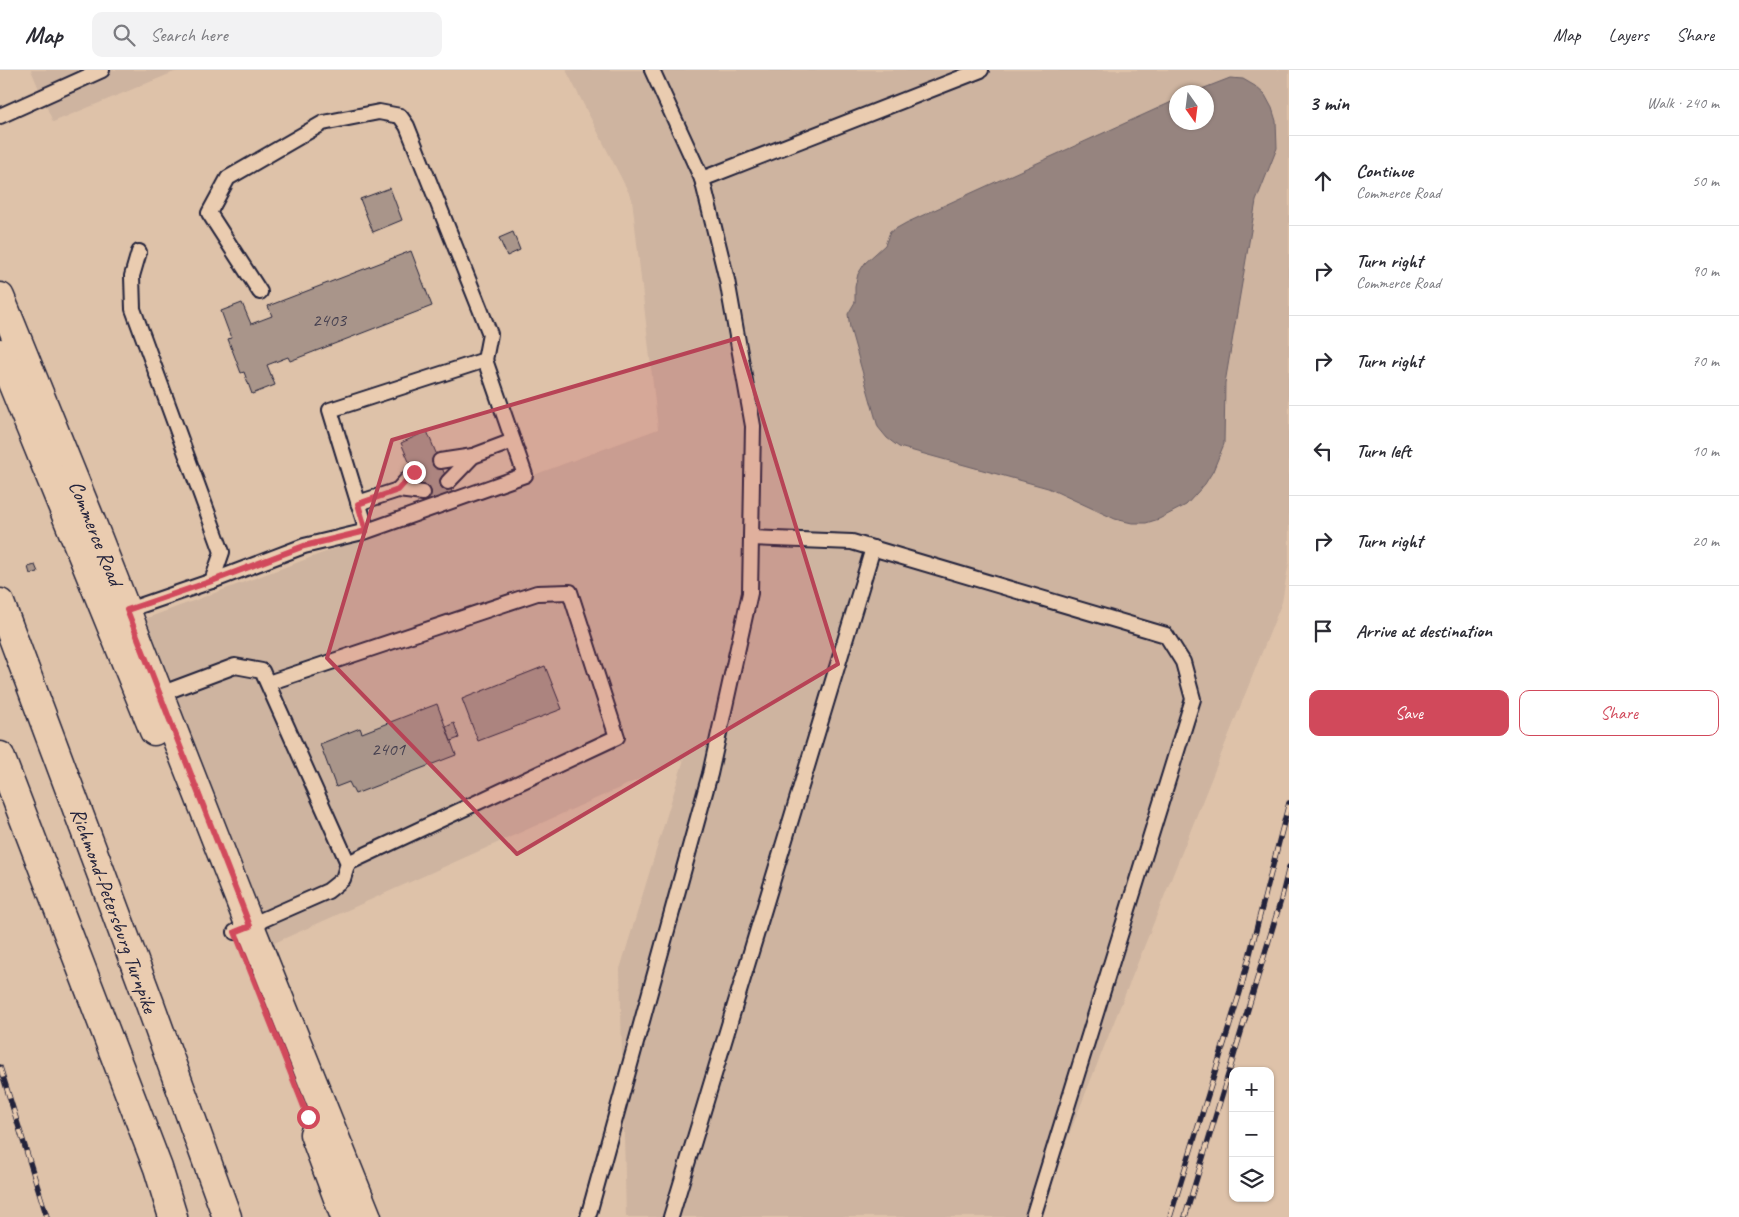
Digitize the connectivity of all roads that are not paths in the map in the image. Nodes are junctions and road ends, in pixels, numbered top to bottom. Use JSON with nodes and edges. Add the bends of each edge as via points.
{"nodes":[{"id":1,"x":102,"y":70,"type":"edge"},
{"id":2,"x":652,"y":70,"type":"edge"},
{"id":3,"x":981,"y":70,"type":"edge"},
{"id":4,"x":0,"y":116,"type":"edge"},
{"id":5,"x":702,"y":179,"type":"junction"},
{"id":6,"x":140,"y":252,"type":"dead end"},
{"id":7,"x":260,"y":292,"type":"dead end"},
{"id":8,"x":0,"y":297,"type":"edge"},
{"id":9,"x":0,"y":353,"type":"edge"},
{"id":10,"x":485,"y":360,"type":"junction"},
{"id":11,"x":513,"y":441,"type":"junction"},
{"id":12,"x":473,"y":456,"type":"junction"},
{"id":13,"x":440,"y":462,"type":"dead end"},
{"id":14,"x":414,"y":472,"type":"dead end"},
{"id":15,"x":448,"y":482,"type":"dead end"},
{"id":16,"x":398,"y":490,"type":"junction"},
{"id":17,"x":422,"y":493,"type":"dead end"},
{"id":18,"x":358,"y":504,"type":"junction"},
{"id":19,"x":366,"y":531,"type":"junction"},
{"id":20,"x":751,"y":538,"type":"junction"},
{"id":21,"x":874,"y":548,"type":"junction"},
{"id":22,"x":212,"y":581,"type":"junction"},
{"id":23,"x":0,"y":603,"type":"edge"},
{"id":24,"x":117,"y":613,"type":"junction"},
{"id":25,"x":268,"y":683,"type":"junction"},
{"id":26,"x":150,"y":697,"type":"junction"},
{"id":27,"x":0,"y":756,"type":"edge"},
{"id":28,"x":348,"y":863,"type":"junction"},
{"id":29,"x":242,"y":929,"type":"junction"},
{"id":30,"x":588,"y":1215,"type":"edge"},
{"id":31,"x":173,"y":1217,"type":"edge"},
{"id":32,"x":227,"y":1217,"type":"edge"},
{"id":33,"x":345,"y":1217,"type":"edge"},
{"id":34,"x":367,"y":1217,"type":"edge"},
{"id":35,"x":670,"y":1217,"type":"edge"},
{"id":36,"x":1033,"y":1217,"type":"edge"}],
"edges":[{"from":1,"to":4,"type":"lane"},
{"from":2,"to":5,"type":"lane"},
{"from":3,"to":5,"type":"lane"},
{"from":5,"to":20,"type":"lane","via":[[727,280],[753,426]]},
{"from":6,"to":22,"type":"lane","via":[[132,276],[133,310],[222,552]]},
{"from":7,"to":10,"type":"lane","via":[[209,213],[228,178],[323,123],[379,112],[400,116],[407,126],[490,334]]},
{"from":8,"to":24,"type":"main road","name":"Commerce Road"},
{"from":9,"to":24,"type":"main road","name":"Commerce Road"},
{"from":10,"to":11,"type":"lane"},
{"from":10,"to":18,"type":"lane","via":[[330,410]]},
{"from":11,"to":12,"type":"lane"},
{"from":11,"to":19,"type":"lane","via":[[524,475]]},
{"from":12,"to":13,"type":"lane"},
{"from":12,"to":15,"type":"lane"},
{"from":14,"to":16,"type":"lane"},
{"from":16,"to":17,"type":"lane"},
{"from":16,"to":18,"type":"lane"},
{"from":18,"to":19,"type":"lane"},
{"from":19,"to":22,"type":"lane","via":[[304,546]]},
{"from":20,"to":21,"type":"lane","via":[[852,542]]},
{"from":20,"to":30,"type":"lane","via":[[750,593],[710,774]]},
{"from":21,"to":35,"type":"lane"},
{"from":21,"to":36,"type":"lane","via":[[1166,635],[1184,662],[1193,699]]},
{"from":22,"to":24,"type":"lane"},
{"from":23,"to":32,"type":"main road","name":"Richmond-Petersburg Turnpike"},
{"from":24,"to":26,"type":"main road","name":"Commerce Road"},
{"from":25,"to":26,"type":"lane","via":[[262,671],[235,666]]},
{"from":25,"to":28,"type":"lane"},
{"from":25,"to":28,"type":"lane","via":[[537,593],[570,592],[617,737]]},
{"from":26,"to":29,"type":"main road","name":"Commerce Road"},
{"from":27,"to":31,"type":"main road","via":[[158,1168]]},
{"from":28,"to":29,"type":"lane","via":[[343,879],[328,891]]},
{"from":29,"to":33,"type":"main road","name":"Commerce Road"},
{"from":29,"to":34,"type":"main road","name":"Commerce Road"}]}
